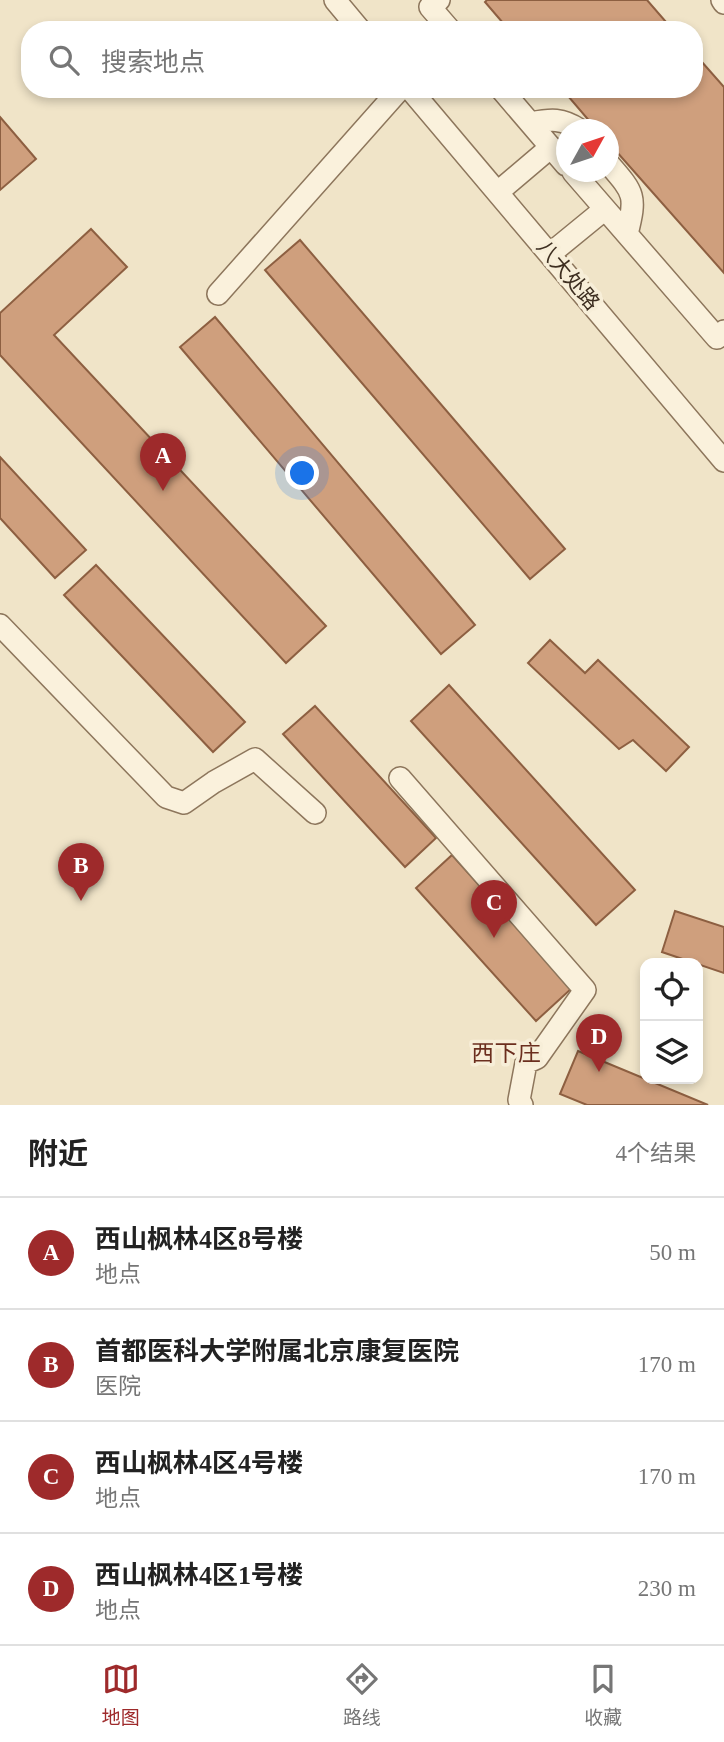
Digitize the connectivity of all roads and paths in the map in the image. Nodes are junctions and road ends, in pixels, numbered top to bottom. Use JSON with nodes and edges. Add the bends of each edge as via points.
{"nodes":[{"id":1,"x":335,"y":0,"type":"edge"},
{"id":2,"x":439,"y":0,"type":"edge"},
{"id":3,"x":352,"y":21,"type":"edge"},
{"id":4,"x":442,"y":21,"type":"edge"},
{"id":5,"x":392,"y":98,"type":"edge"},
{"id":6,"x":418,"y":98,"type":"edge"},
{"id":7,"x":509,"y":98,"type":"edge"},
{"id":8,"x":556,"y":119,"type":"edge"},
{"id":9,"x":531,"y":123,"type":"junction"},
{"id":10,"x":551,"y":147,"type":"junction"},
{"id":11,"x":556,"y":153,"type":"edge"},
{"id":12,"x":619,"y":176,"type":"edge"},
{"id":13,"x":582,"y":182,"type":"edge"},
{"id":14,"x":498,"y":192,"type":"junction"},
{"id":15,"x":605,"y":209,"type":"junction"},
{"id":16,"x":627,"y":234,"type":"junction"},
{"id":17,"x":550,"y":254,"type":"junction"},
{"id":18,"x":218,"y":294,"type":"dead end"},
{"id":19,"x":724,"y":331,"type":"edge"},
{"id":20,"x":724,"y":461,"type":"edge"},
{"id":21,"x":0,"y":625,"type":"edge"},
{"id":22,"x":400,"y":778,"type":"dead end"},
{"id":23,"x":315,"y":813,"type":"dead end"},
{"id":24,"x":522,"y":1105,"type":"edge"}],
"edges":[{"from":1,"to":3,"type":"street"},
{"from":2,"to":4,"type":"street","via":[[430,7]]},
{"from":5,"to":18,"type":"street"},
{"from":6,"to":14,"type":"street","name":"八大处路"},
{"from":7,"to":9,"type":"street"},
{"from":8,"to":9,"type":"street"},
{"from":9,"to":10,"type":"street"},
{"from":10,"to":11,"type":"street"},
{"from":10,"to":14,"type":"street"},
{"from":12,"to":16,"type":"street","via":[[632,191]]},
{"from":13,"to":15,"type":"street"},
{"from":14,"to":17,"type":"street","name":"八大处路"},
{"from":15,"to":16,"type":"street"},
{"from":15,"to":17,"type":"street"},
{"from":16,"to":19,"type":"street","via":[[717,338]]},
{"from":17,"to":20,"type":"street","name":"八大处路"},
{"from":21,"to":23,"type":"street","via":[[166,797],[184,803],[255,759]]},
{"from":22,"to":24,"type":"street","via":[[584,990],[537,1058],[526,1063]]}]}
